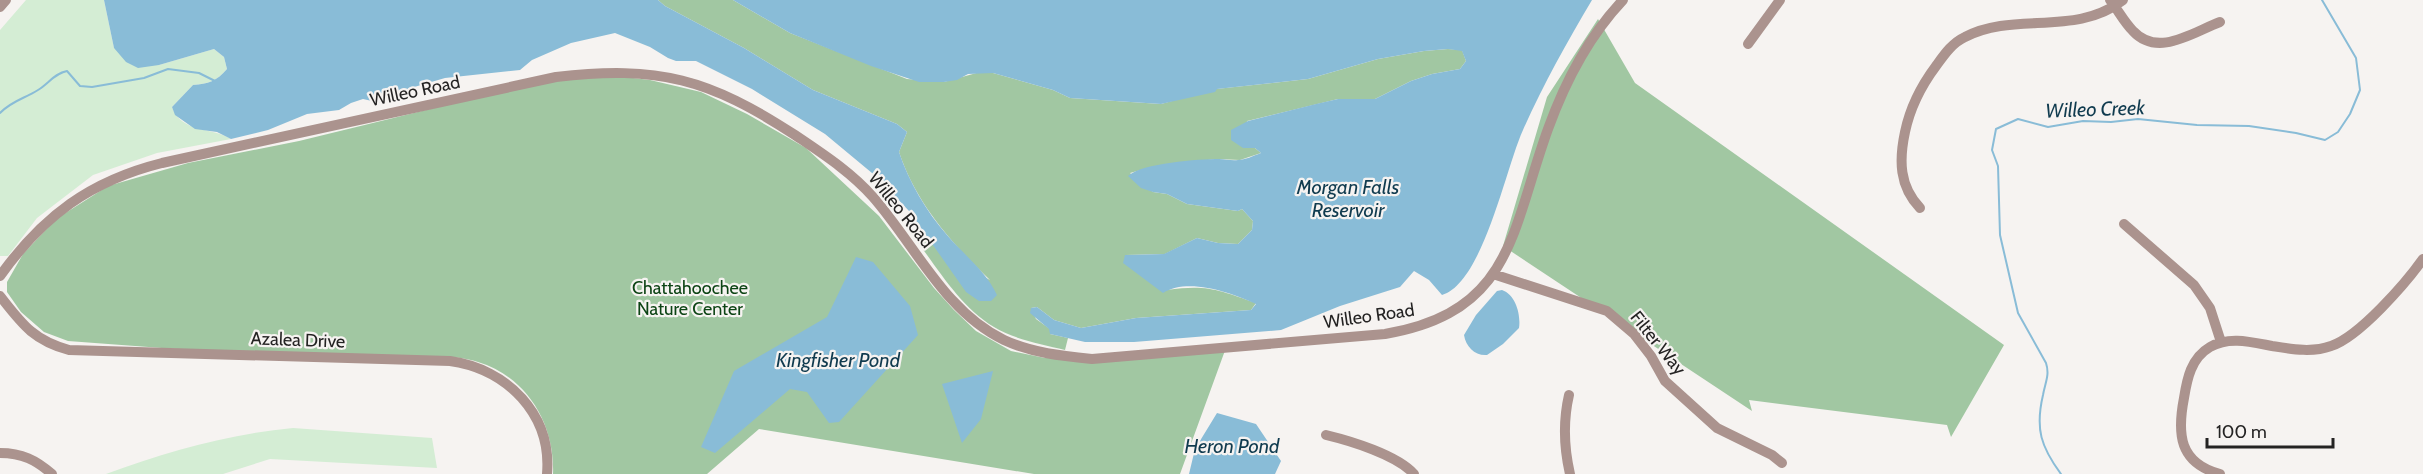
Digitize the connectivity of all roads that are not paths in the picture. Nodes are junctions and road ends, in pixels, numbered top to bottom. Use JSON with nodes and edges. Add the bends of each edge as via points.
{"nodes":[{"id":1,"x":6,"y":0,"type":"edge"},
{"id":2,"x":1623,"y":0,"type":"edge"},
{"id":3,"x":1780,"y":0,"type":"edge"},
{"id":4,"x":2116,"y":2,"type":"edge"},
{"id":5,"x":0,"y":7,"type":"edge"},
{"id":6,"x":2220,"y":22,"type":"dead end"},
{"id":7,"x":1748,"y":44,"type":"dead end"},
{"id":8,"x":1920,"y":208,"type":"dead end"},
{"id":9,"x":2124,"y":224,"type":"dead end"},
{"id":10,"x":2423,"y":259,"type":"edge"},
{"id":11,"x":1493,"y":274,"type":"junction"},
{"id":12,"x":0,"y":276,"type":"edge"},
{"id":13,"x":0,"y":296,"type":"edge"},
{"id":14,"x":2221,"y":342,"type":"junction"},
{"id":15,"x":1569,"y":395,"type":"dead end"},
{"id":16,"x":1326,"y":435,"type":"dead end"},
{"id":17,"x":0,"y":453,"type":"edge"},
{"id":18,"x":1782,"y":463,"type":"dead end"},
{"id":19,"x":52,"y":474,"type":"edge"},
{"id":20,"x":547,"y":474,"type":"edge"},
{"id":21,"x":1414,"y":474,"type":"edge"},
{"id":22,"x":1570,"y":474,"type":"edge"},
{"id":23,"x":2220,"y":474,"type":"edge"}],
"edges":[{"from":1,"to":5,"type":"street"},
{"from":2,"to":11,"type":"street","name":"Willeo Road","via":[[1591,40],[1568,79],[1508,250]]},
{"from":3,"to":7,"type":"street"},
{"from":4,"to":6,"type":"street","via":[[2132,30],[2153,44],[2175,41]]},
{"from":4,"to":8,"type":"street","via":[[2104,13],[2083,20],[1982,30],[1948,50],[1916,98],[1902,147],[1903,181],[1909,197]]},
{"from":9,"to":14,"type":"street","via":[[2194,285],[2210,308]]},
{"from":10,"to":14,"type":"street","via":[[2384,304],[2330,347],[2297,350],[2236,340]]},
{"from":11,"to":12,"type":"street","name":"Willeo Road","via":[[1450,314],[1402,331],[1092,359],[1049,354],[1005,341],[980,326],[934,278],[872,196],[804,141],[701,84],[662,75],[620,72],[556,77],[130,172],[90,189],[56,213]]},
{"from":11,"to":18,"type":"street","name":"Filter Way","via":[[1607,311],[1634,334],[1665,381],[1717,428]]},
{"from":13,"to":20,"type":"street","name":"Azalea Drive","via":[[33,335],[69,350],[450,362],[476,367],[509,385],[531,410],[545,442]]},
{"from":14,"to":23,"type":"street","via":[[2205,351],[2192,367],[2186,382],[2180,429],[2190,456],[2200,466]]},
{"from":15,"to":22,"type":"street","via":[[1564,414]]},
{"from":16,"to":21,"type":"street","via":[[1388,455]]},
{"from":17,"to":19,"type":"street","via":[[34,459]]}]}
